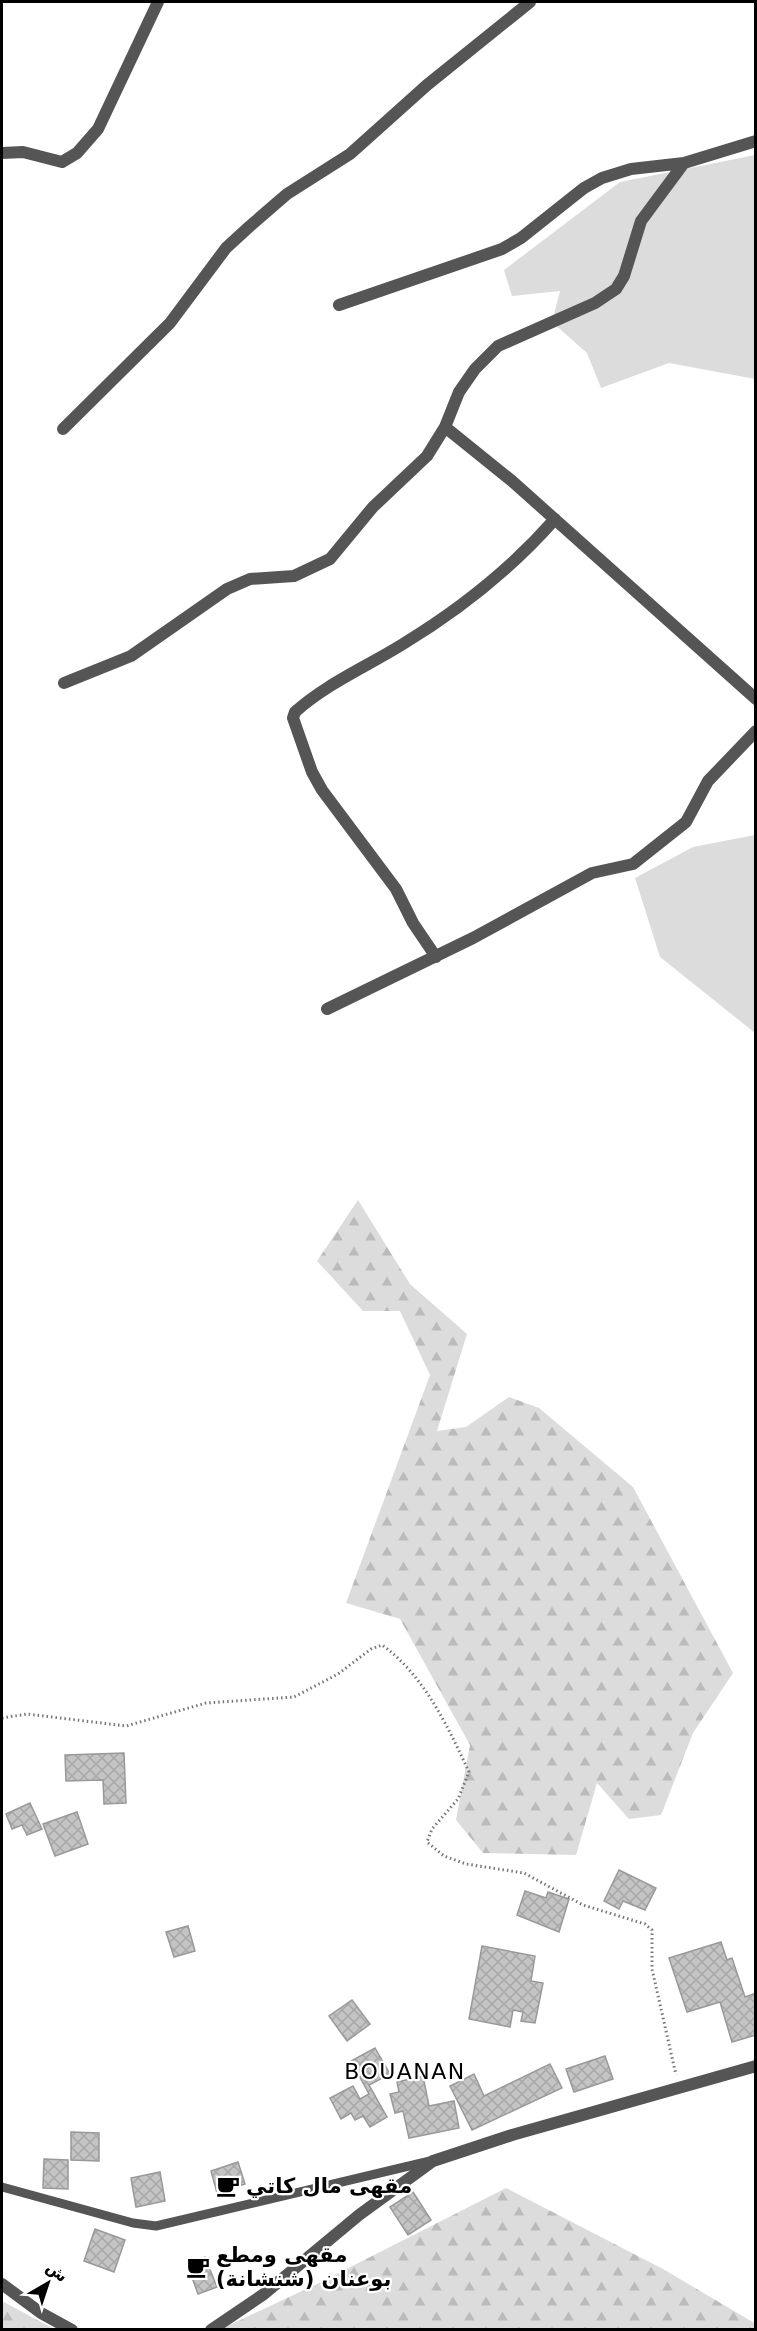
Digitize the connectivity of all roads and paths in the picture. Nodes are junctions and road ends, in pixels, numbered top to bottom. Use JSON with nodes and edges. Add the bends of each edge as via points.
{"nodes":[{"id":1,"x":158,"y":2,"type":"edge"},
{"id":2,"x":530,"y":2,"type":"edge"},
{"id":3,"x":756,"y":141,"type":"edge"},
{"id":4,"x":2,"y":153,"type":"edge"},
{"id":5,"x":684,"y":163,"type":"junction"},
{"id":6,"x":339,"y":305,"type":"dead end"},
{"id":7,"x":446,"y":427,"type":"junction"},
{"id":8,"x":63,"y":429,"type":"dead end"},
{"id":9,"x":555,"y":519,"type":"junction"},
{"id":10,"x":64,"y":683,"type":"dead end"},
{"id":11,"x":756,"y":699,"type":"edge"},
{"id":12,"x":756,"y":731,"type":"edge"},
{"id":13,"x":436,"y":957,"type":"junction"},
{"id":14,"x":327,"y":1009,"type":"dead end"},
{"id":15,"x":2,"y":1718,"type":"edge"},
{"id":16,"x":756,"y":2066,"type":"edge"},
{"id":17,"x":680,"y":2089,"type":"junction"},
{"id":18,"x":433,"y":2161,"type":"junction"},
{"id":19,"x":2,"y":2187,"type":"edge"},
{"id":20,"x":2,"y":2284,"type":"edge"},
{"id":21,"x":72,"y":2330,"type":"edge"},
{"id":22,"x":211,"y":2330,"type":"edge"}],
"edges":[{"from":1,"to":4,"type":"street","via":[[98,129],[77,153],[62,162],[23,152]]},
{"from":2,"to":8,"type":"street","via":[[427,85],[350,154],[287,194],[250,226],[226,248],[170,323]]},
{"from":3,"to":5,"type":"street"},
{"from":5,"to":6,"type":"street","via":[[614,173],[584,188],[502,249]]},
{"from":5,"to":7,"type":"street","via":[[641,221],[624,276],[616,289],[595,303],[498,346],[459,392]]},
{"from":7,"to":9,"type":"street"},
{"from":7,"to":10,"type":"street","via":[[427,456],[373,507],[330,559],[294,576],[250,579],[227,589],[131,656]]},
{"from":9,"to":11,"type":"street"},
{"from":9,"to":13,"type":"street","via":[[530,547],[442,620],[325,687],[293,718],[322,790],[396,889]]},
{"from":12,"to":13,"type":"street","via":[[708,781],[686,822],[633,864],[592,873]]},
{"from":13,"to":14,"type":"street"},
{"from":15,"to":17,"type":"path","via":[[27,1714],[126,1726],[206,1703],[294,1697],[338,1674],[371,1648],[382,1646],[398,1656],[432,1701],[469,1772],[458,1799],[432,1829],[427,1842],[444,1856],[466,1864],[524,1873],[584,1905],[645,1924],[652,1930],[652,1969]]},
{"from":16,"to":17,"type":"street"},
{"from":17,"to":18,"type":"street","via":[[512,2134]]},
{"from":18,"to":19,"type":"lane","via":[[156,2226]]},
{"from":18,"to":22,"type":"street","via":[[359,2215],[264,2294]]},
{"from":20,"to":21,"type":"street"}]}
